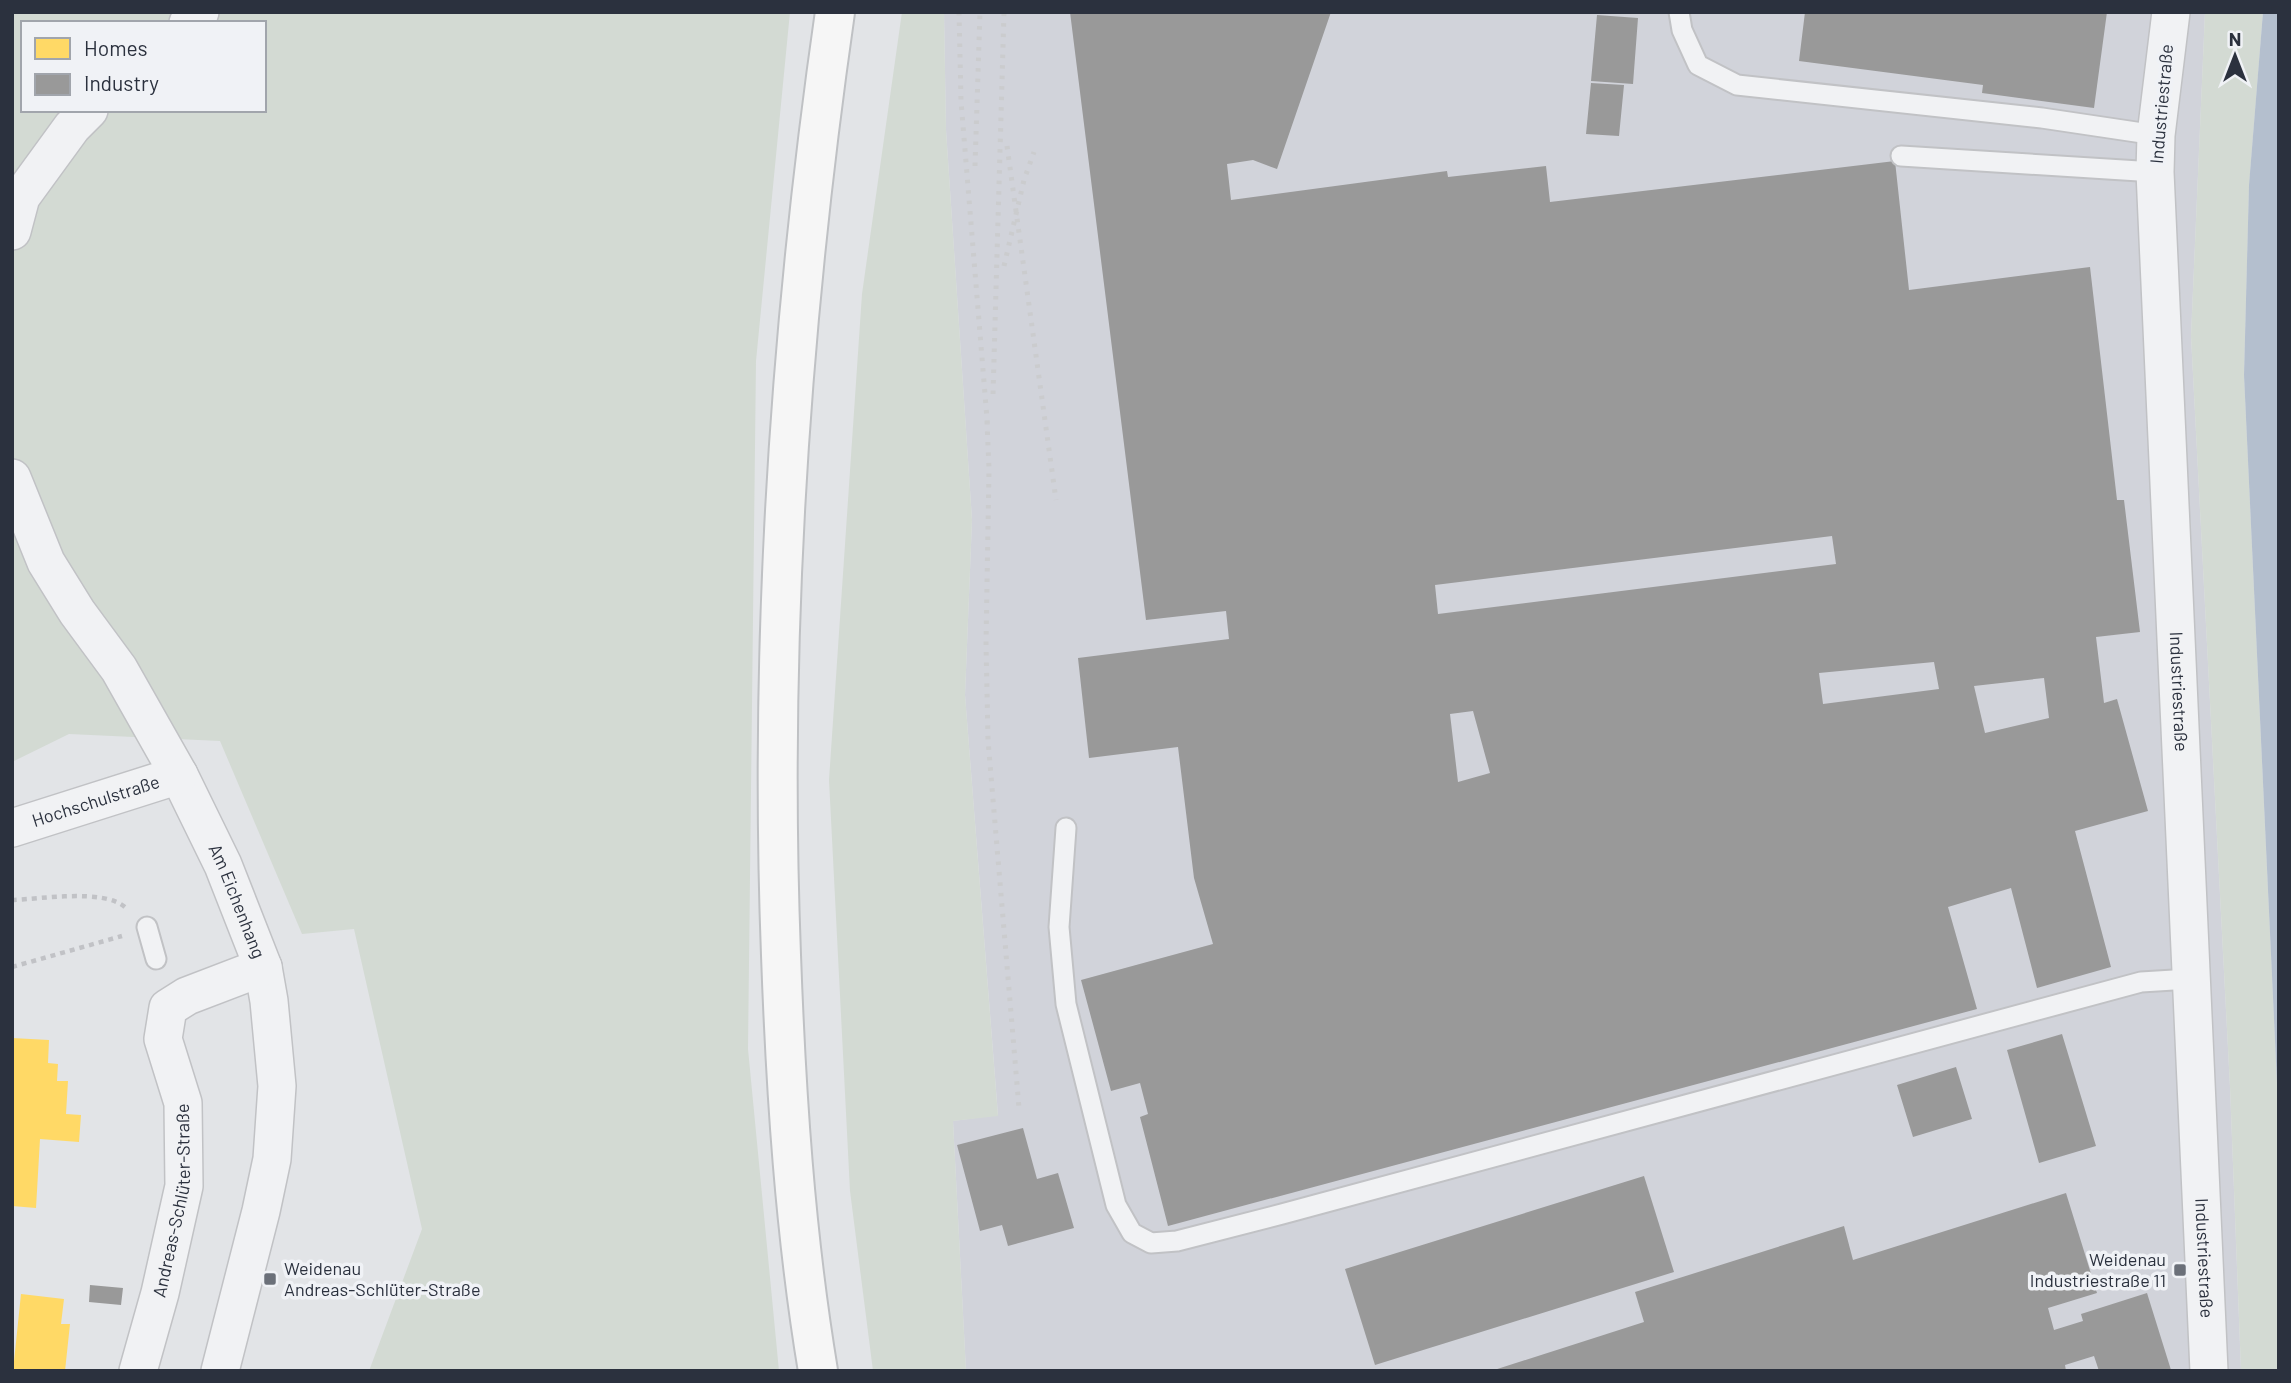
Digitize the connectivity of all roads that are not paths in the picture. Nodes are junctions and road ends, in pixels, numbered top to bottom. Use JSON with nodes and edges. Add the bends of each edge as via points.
{"nodes":[{"id":1,"x":835,"y":12,"type":"edge"},
{"id":2,"x":1679,"y":12,"type":"edge"},
{"id":3,"x":2171,"y":12,"type":"edge"},
{"id":4,"x":87,"y":112,"type":"edge"},
{"id":5,"x":2156,"y":135,"type":"junction"},
{"id":6,"x":1900,"y":156,"type":"dead end"},
{"id":7,"x":2155,"y":172,"type":"junction"},
{"id":8,"x":12,"y":231,"type":"edge"},
{"id":9,"x":12,"y":478,"type":"edge"},
{"id":10,"x":179,"y":775,"type":"junction"},
{"id":11,"x":12,"y":828,"type":"edge"},
{"id":12,"x":1066,"y":828,"type":"dead end"},
{"id":13,"x":147,"y":927,"type":"road end"},
{"id":14,"x":156,"y":958,"type":"dead end"},
{"id":15,"x":262,"y":967,"type":"junction"},
{"id":16,"x":2190,"y":979,"type":"junction"},
{"id":17,"x":138,"y":1371,"type":"edge"},
{"id":18,"x":220,"y":1371,"type":"edge"},
{"id":19,"x":818,"y":1371,"type":"edge"},
{"id":20,"x":2209,"y":1371,"type":"edge"}],
"edges":[{"from":1,"to":19,"type":"main road","via":[[816,148],[790,418],[777,802],[794,1191]]},
{"from":2,"to":5,"type":"lane","via":[[1698,65],[1737,85]]},
{"from":3,"to":5,"type":"street","name":"Industriestraße"},
{"from":4,"to":8,"type":"street","via":[[22,197]]},
{"from":5,"to":7,"type":"street","name":"Industriestraße"},
{"from":6,"to":7,"type":"lane"},
{"from":7,"to":16,"type":"street","name":"Industriestraße"},
{"from":9,"to":10,"type":"street","name":"Am Eichenhang","via":[[46,562],[119,669]]},
{"from":10,"to":11,"type":"street","name":"Hochschulstraße"},
{"from":10,"to":15,"type":"street","name":"Am Eichenhang","via":[[223,865]]},
{"from":12,"to":16,"type":"lane","via":[[1059,927],[1066,1004],[1116,1205],[1132,1233],[1151,1243],[1177,1241],[1282,1214],[2141,982]]},
{"from":13,"to":14,"type":"lane"},
{"from":15,"to":17,"type":"street","name":"Andreas-Schlüter-Straße","via":[[167,1008],[163,1039],[183,1102],[184,1186]]},
{"from":15,"to":18,"type":"street","name":"Am Eichenhang","via":[[277,1086],[272,1160]]},
{"from":16,"to":20,"type":"street","name":"Industriestraße"}]}
